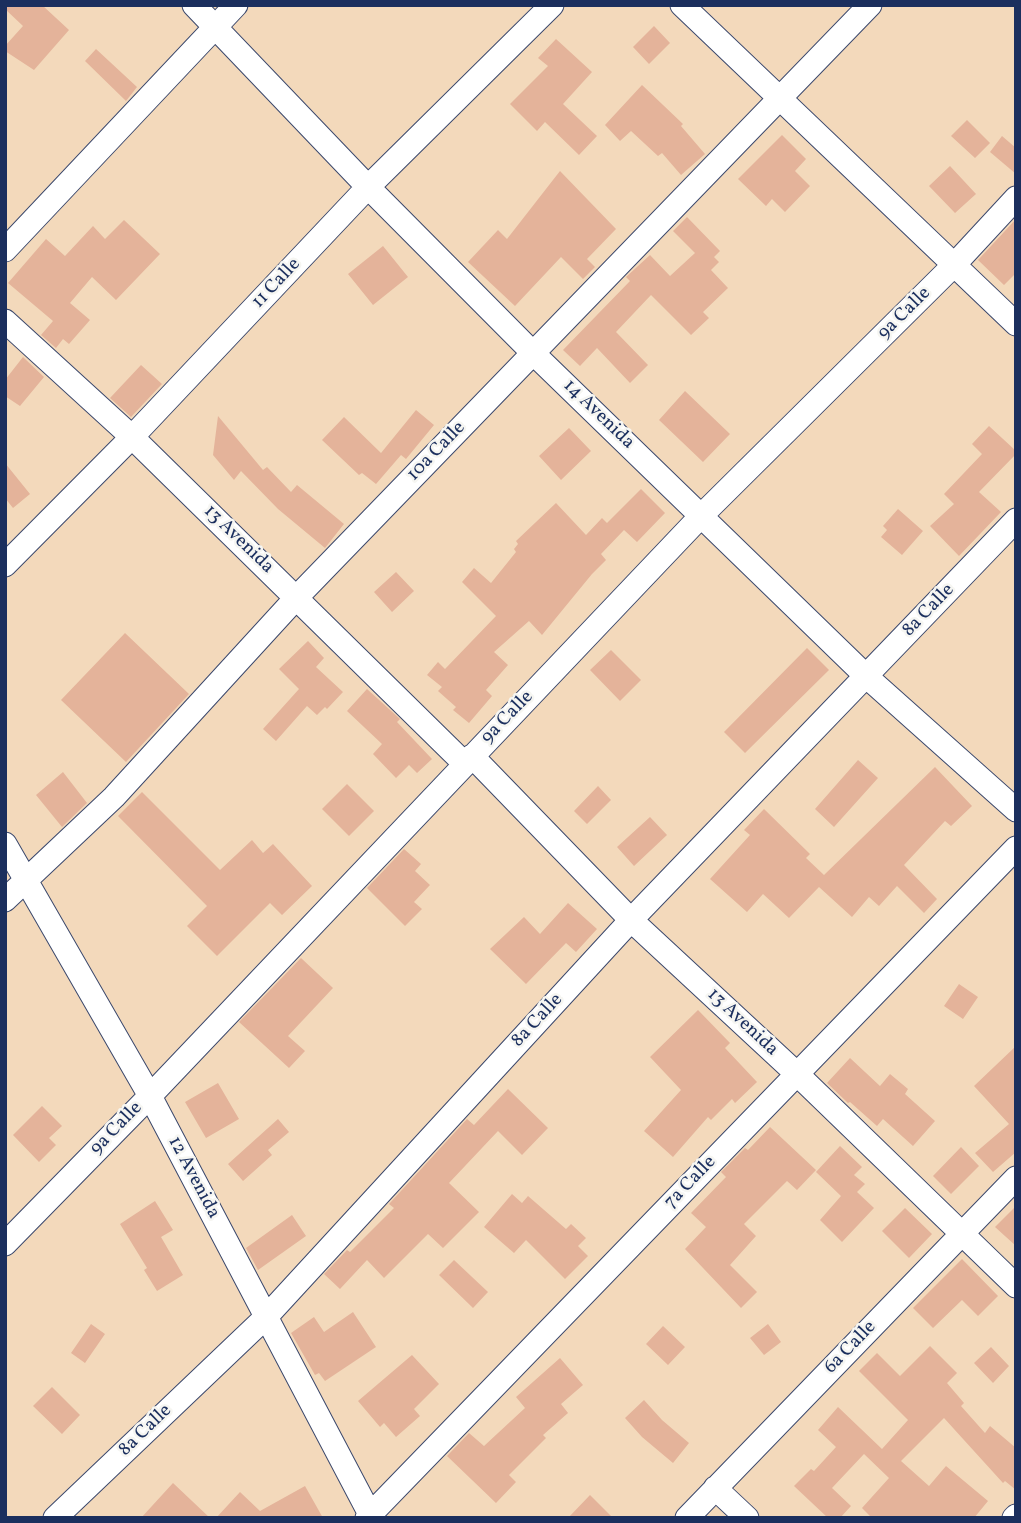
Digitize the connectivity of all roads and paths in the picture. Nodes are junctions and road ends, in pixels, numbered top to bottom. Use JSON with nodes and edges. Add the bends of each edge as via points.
{"nodes":[{"id":1,"x":194,"y":5,"type":"edge"},
{"id":2,"x":236,"y":5,"type":"edge"},
{"id":3,"x":552,"y":5,"type":"edge"},
{"id":4,"x":682,"y":5,"type":"edge"},
{"id":5,"x":870,"y":5,"type":"edge"},
{"id":6,"x":216,"y":26,"type":"junction"},
{"id":7,"x":780,"y":99,"type":"junction"},
{"id":8,"x":368,"y":187,"type":"junction"},
{"id":9,"x":1016,"y":198,"type":"edge"},
{"id":10,"x":5,"y":250,"type":"edge"},
{"id":11,"x":954,"y":265,"type":"junction"},
{"id":12,"x":5,"y":321,"type":"edge"},
{"id":13,"x":1016,"y":324,"type":"edge"},
{"id":14,"x":533,"y":353,"type":"junction"},
{"id":15,"x":132,"y":437,"type":"junction"},
{"id":16,"x":702,"y":515,"type":"junction"},
{"id":17,"x":1016,"y":520,"type":"edge"},
{"id":18,"x":5,"y":565,"type":"edge"},
{"id":19,"x":297,"y":597,"type":"junction"},
{"id":20,"x":867,"y":677,"type":"junction"},
{"id":21,"x":468,"y":760,"type":"junction"},
{"id":22,"x":1016,"y":810,"type":"edge"},
{"id":23,"x":5,"y":844,"type":"edge"},
{"id":24,"x":1016,"y":848,"type":"edge"},
{"id":25,"x":26,"y":878,"type":"junction"},
{"id":26,"x":5,"y":900,"type":"edge"},
{"id":27,"x":631,"y":920,"type":"junction"},
{"id":28,"x":797,"y":1074,"type":"junction"},
{"id":29,"x":150,"y":1096,"type":"junction"},
{"id":30,"x":1016,"y":1178,"type":"edge"},
{"id":31,"x":962,"y":1234,"type":"junction"},
{"id":32,"x":5,"y":1244,"type":"edge"},
{"id":33,"x":1016,"y":1286,"type":"edge"},
{"id":34,"x":266,"y":1317,"type":"junction"},
{"id":35,"x":715,"y":1488,"type":"junction"},
{"id":36,"x":370,"y":1517,"type":"edge"},
{"id":37,"x":55,"y":1518,"type":"edge"},
{"id":38,"x":687,"y":1518,"type":"edge"},
{"id":39,"x":747,"y":1518,"type":"edge"}],
"edges":[{"from":1,"to":6,"type":"street","name":"14 Avenida"},
{"from":2,"to":6,"type":"street"},
{"from":3,"to":8,"type":"street","name":"11 Calle"},
{"from":4,"to":7,"type":"street"},
{"from":5,"to":7,"type":"street","name":"10a Calle"},
{"from":6,"to":8,"type":"street","name":"14 Avenida"},
{"from":6,"to":10,"type":"street"},
{"from":7,"to":11,"type":"street"},
{"from":7,"to":14,"type":"street","name":"10a Calle"},
{"from":8,"to":14,"type":"street","name":"14 Avenida"},
{"from":8,"to":15,"type":"street","name":"11 Calle"},
{"from":9,"to":11,"type":"street","name":"9a Calle"},
{"from":11,"to":13,"type":"street"},
{"from":11,"to":16,"type":"street","name":"9a Calle"},
{"from":12,"to":15,"type":"street","name":"13 Avenida"},
{"from":14,"to":16,"type":"street","name":"14 Avenida"},
{"from":14,"to":19,"type":"street","name":"10a Calle"},
{"from":15,"to":18,"type":"street","name":"11 Calle"},
{"from":15,"to":19,"type":"street","name":"13 Avenida"},
{"from":16,"to":20,"type":"street","name":"14 Avenida"},
{"from":16,"to":21,"type":"street","name":"9a Calle"},
{"from":17,"to":20,"type":"street","name":"8a Calle"},
{"from":19,"to":21,"type":"street","name":"13 Avenida"},
{"from":19,"to":25,"type":"street","name":"10a Calle","via":[[114,797]]},
{"from":20,"to":22,"type":"street","name":"14 Avenida"},
{"from":20,"to":27,"type":"street","name":"8a Calle"},
{"from":21,"to":27,"type":"street","name":"13 Avenida"},
{"from":21,"to":29,"type":"street","name":"9a Calle"},
{"from":23,"to":25,"type":"street","name":"12 Avenida"},
{"from":24,"to":28,"type":"street","name":"7a Calle"},
{"from":25,"to":26,"type":"street","name":"10a Calle"},
{"from":25,"to":29,"type":"street","name":"12 Avenida"},
{"from":27,"to":28,"type":"street","name":"13 Avenida"},
{"from":27,"to":34,"type":"street","name":"8a Calle"},
{"from":28,"to":31,"type":"street","name":"13 Avenida"},
{"from":28,"to":36,"type":"street","name":"7a Calle"},
{"from":29,"to":32,"type":"street","name":"9a Calle"},
{"from":29,"to":34,"type":"street","name":"12 Avenida"},
{"from":30,"to":31,"type":"street","name":"6a Calle"},
{"from":31,"to":33,"type":"street","name":"13 Avenida"},
{"from":31,"to":35,"type":"street","name":"6a Calle"},
{"from":34,"to":36,"type":"street","name":"12 Avenida"},
{"from":34,"to":37,"type":"street","name":"8a Calle"},
{"from":35,"to":38,"type":"street","name":"6a Calle"},
{"from":35,"to":39,"type":"street"}]}
